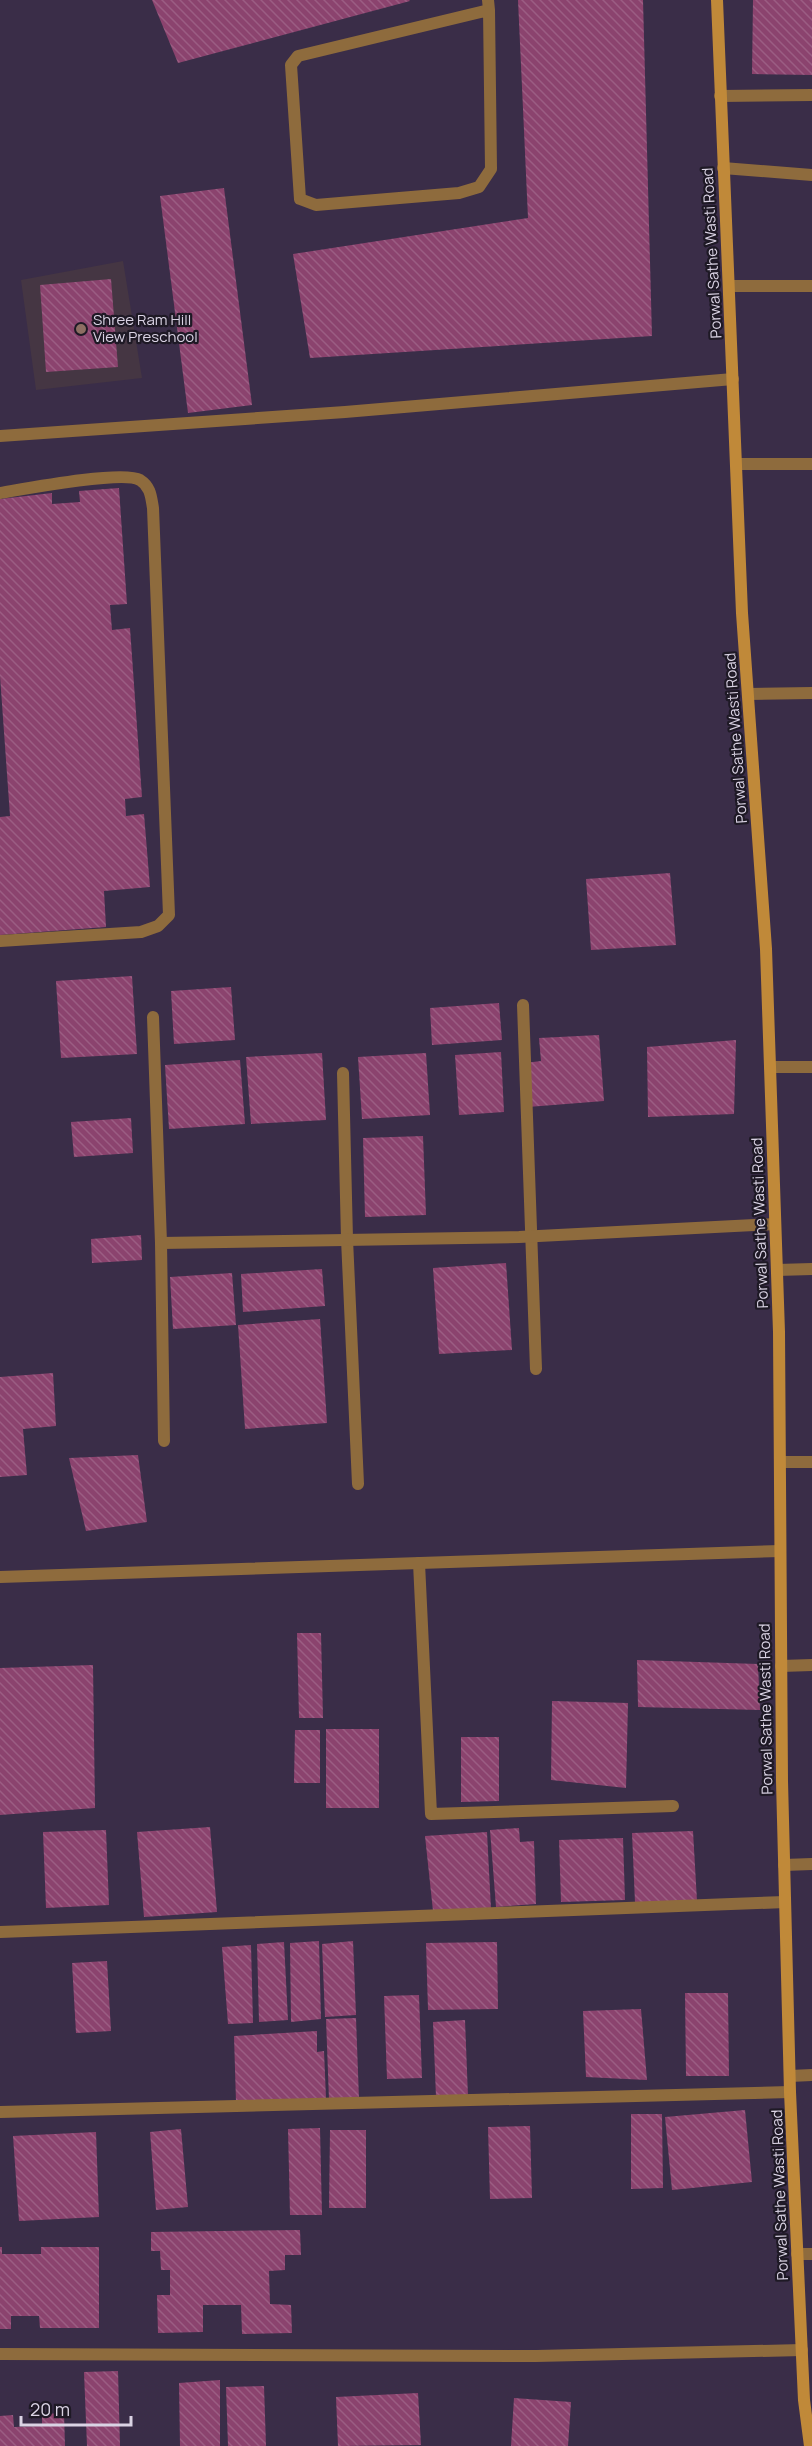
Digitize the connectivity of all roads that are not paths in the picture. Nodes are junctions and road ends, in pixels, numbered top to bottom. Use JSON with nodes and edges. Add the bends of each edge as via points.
{"nodes":[{"id":1,"x":717,"y":0,"type":"edge"},
{"id":2,"x":488,"y":5,"type":"edge"},
{"id":3,"x":812,"y":95,"type":"edge"},
{"id":4,"x":720,"y":96,"type":"junction"},
{"id":5,"x":723,"y":168,"type":"junction"},
{"id":6,"x":812,"y":175,"type":"edge"},
{"id":7,"x":729,"y":286,"type":"junction"},
{"id":8,"x":812,"y":286,"type":"edge"},
{"id":9,"x":733,"y":379,"type":"junction"},
{"id":10,"x":0,"y":436,"type":"edge"},
{"id":11,"x":736,"y":464,"type":"junction"},
{"id":12,"x":812,"y":464,"type":"edge"},
{"id":13,"x":0,"y":493,"type":"edge"},
{"id":14,"x":812,"y":693,"type":"edge"},
{"id":15,"x":748,"y":694,"type":"junction"},
{"id":16,"x":0,"y":941,"type":"edge"},
{"id":17,"x":523,"y":1005,"type":"dead end"},
{"id":18,"x":153,"y":1017,"type":"dead end"},
{"id":19,"x":770,"y":1067,"type":"junction"},
{"id":20,"x":812,"y":1067,"type":"edge"},
{"id":21,"x":343,"y":1073,"type":"dead end"},
{"id":22,"x":775,"y":1224,"type":"junction"},
{"id":23,"x":530,"y":1236,"type":"junction"},
{"id":24,"x":347,"y":1239,"type":"junction"},
{"id":25,"x":161,"y":1242,"type":"junction"},
{"id":26,"x":812,"y":1269,"type":"edge"},
{"id":27,"x":777,"y":1270,"type":"junction"},
{"id":28,"x":536,"y":1369,"type":"dead end"},
{"id":29,"x":164,"y":1442,"type":"dead end"},
{"id":30,"x":780,"y":1462,"type":"junction"},
{"id":31,"x":812,"y":1462,"type":"edge"},
{"id":32,"x":358,"y":1484,"type":"dead end"},
{"id":33,"x":780,"y":1551,"type":"junction"},
{"id":34,"x":419,"y":1563,"type":"junction"},
{"id":35,"x":0,"y":1577,"type":"edge"},
{"id":36,"x":812,"y":1665,"type":"edge"},
{"id":37,"x":781,"y":1666,"type":"junction"},
{"id":38,"x":673,"y":1806,"type":"dead end"},
{"id":39,"x":812,"y":1864,"type":"edge"},
{"id":40,"x":784,"y":1865,"type":"junction"},
{"id":41,"x":785,"y":1902,"type":"junction"},
{"id":42,"x":0,"y":1932,"type":"edge"},
{"id":43,"x":812,"y":2075,"type":"edge"},
{"id":44,"x":790,"y":2076,"type":"junction"},
{"id":45,"x":790,"y":2092,"type":"junction"},
{"id":46,"x":0,"y":2112,"type":"edge"},
{"id":47,"x":797,"y":2254,"type":"junction"},
{"id":48,"x":812,"y":2254,"type":"edge"},
{"id":49,"x":802,"y":2350,"type":"junction"},
{"id":50,"x":0,"y":2354,"type":"edge"},
{"id":51,"x":808,"y":2400,"type":"edge"},
{"id":52,"x":810,"y":2446,"type":"edge"}],
"edges":[{"from":1,"to":4,"type":"street","name":"Porwal Sathe Wasti Road"},
{"from":2,"to":2,"type":"street","via":[[298,56],[291,65],[300,200],[316,205],[459,193],[479,187],[490,169]]},
{"from":3,"to":4,"type":"street"},
{"from":4,"to":5,"type":"street","name":"Porwal Sathe Wasti Road"},
{"from":5,"to":6,"type":"street"},
{"from":5,"to":7,"type":"street","name":"Porwal Sathe Wasti Road"},
{"from":7,"to":8,"type":"street"},
{"from":7,"to":9,"type":"street","name":"Porwal Sathe Wasti Road"},
{"from":9,"to":10,"type":"street"},
{"from":9,"to":11,"type":"street","name":"Porwal Sathe Wasti Road"},
{"from":11,"to":12,"type":"street"},
{"from":11,"to":15,"type":"street","name":"Porwal Sathe Wasti Road"},
{"from":13,"to":16,"type":"street","via":[[111,478],[138,479],[150,488],[169,915],[158,926],[141,932]]},
{"from":14,"to":15,"type":"street"},
{"from":15,"to":19,"type":"street","name":"Porwal Sathe Wasti Road"},
{"from":17,"to":23,"type":"street"},
{"from":18,"to":25,"type":"street"},
{"from":19,"to":20,"type":"street"},
{"from":19,"to":22,"type":"street","name":"Porwal Sathe Wasti Road"},
{"from":21,"to":24,"type":"street"},
{"from":22,"to":23,"type":"street"},
{"from":22,"to":27,"type":"street","name":"Porwal Sathe Wasti Road"},
{"from":23,"to":24,"type":"street"},
{"from":23,"to":28,"type":"street"},
{"from":24,"to":25,"type":"street"},
{"from":24,"to":32,"type":"street"},
{"from":25,"to":29,"type":"street"},
{"from":26,"to":27,"type":"street"},
{"from":27,"to":30,"type":"street","name":"Porwal Sathe Wasti Road"},
{"from":30,"to":31,"type":"street"},
{"from":30,"to":33,"type":"street","name":"Porwal Sathe Wasti Road"},
{"from":33,"to":34,"type":"street"},
{"from":33,"to":37,"type":"street","name":"Porwal Sathe Wasti Road"},
{"from":34,"to":35,"type":"street"},
{"from":34,"to":38,"type":"street","via":[[431,1814]]},
{"from":36,"to":37,"type":"street"},
{"from":37,"to":40,"type":"street","name":"Porwal Sathe Wasti Road"},
{"from":39,"to":40,"type":"street"},
{"from":40,"to":41,"type":"street","name":"Porwal Sathe Wasti Road"},
{"from":41,"to":42,"type":"street"},
{"from":41,"to":44,"type":"street","name":"Porwal Sathe Wasti Road"},
{"from":43,"to":44,"type":"street"},
{"from":44,"to":45,"type":"street","name":"Porwal Sathe Wasti Road"},
{"from":45,"to":46,"type":"street"},
{"from":45,"to":47,"type":"street","name":"Porwal Sathe Wasti Road"},
{"from":47,"to":48,"type":"street"},
{"from":47,"to":49,"type":"street","name":"Porwal Sathe Wasti Road"},
{"from":49,"to":50,"type":"street","via":[[536,2356]]},
{"from":49,"to":51,"type":"street","name":"Porwal Sathe Wasti Road"},
{"from":51,"to":52,"type":"street","name":"Porwal Sathe Wasti Road"}]}
